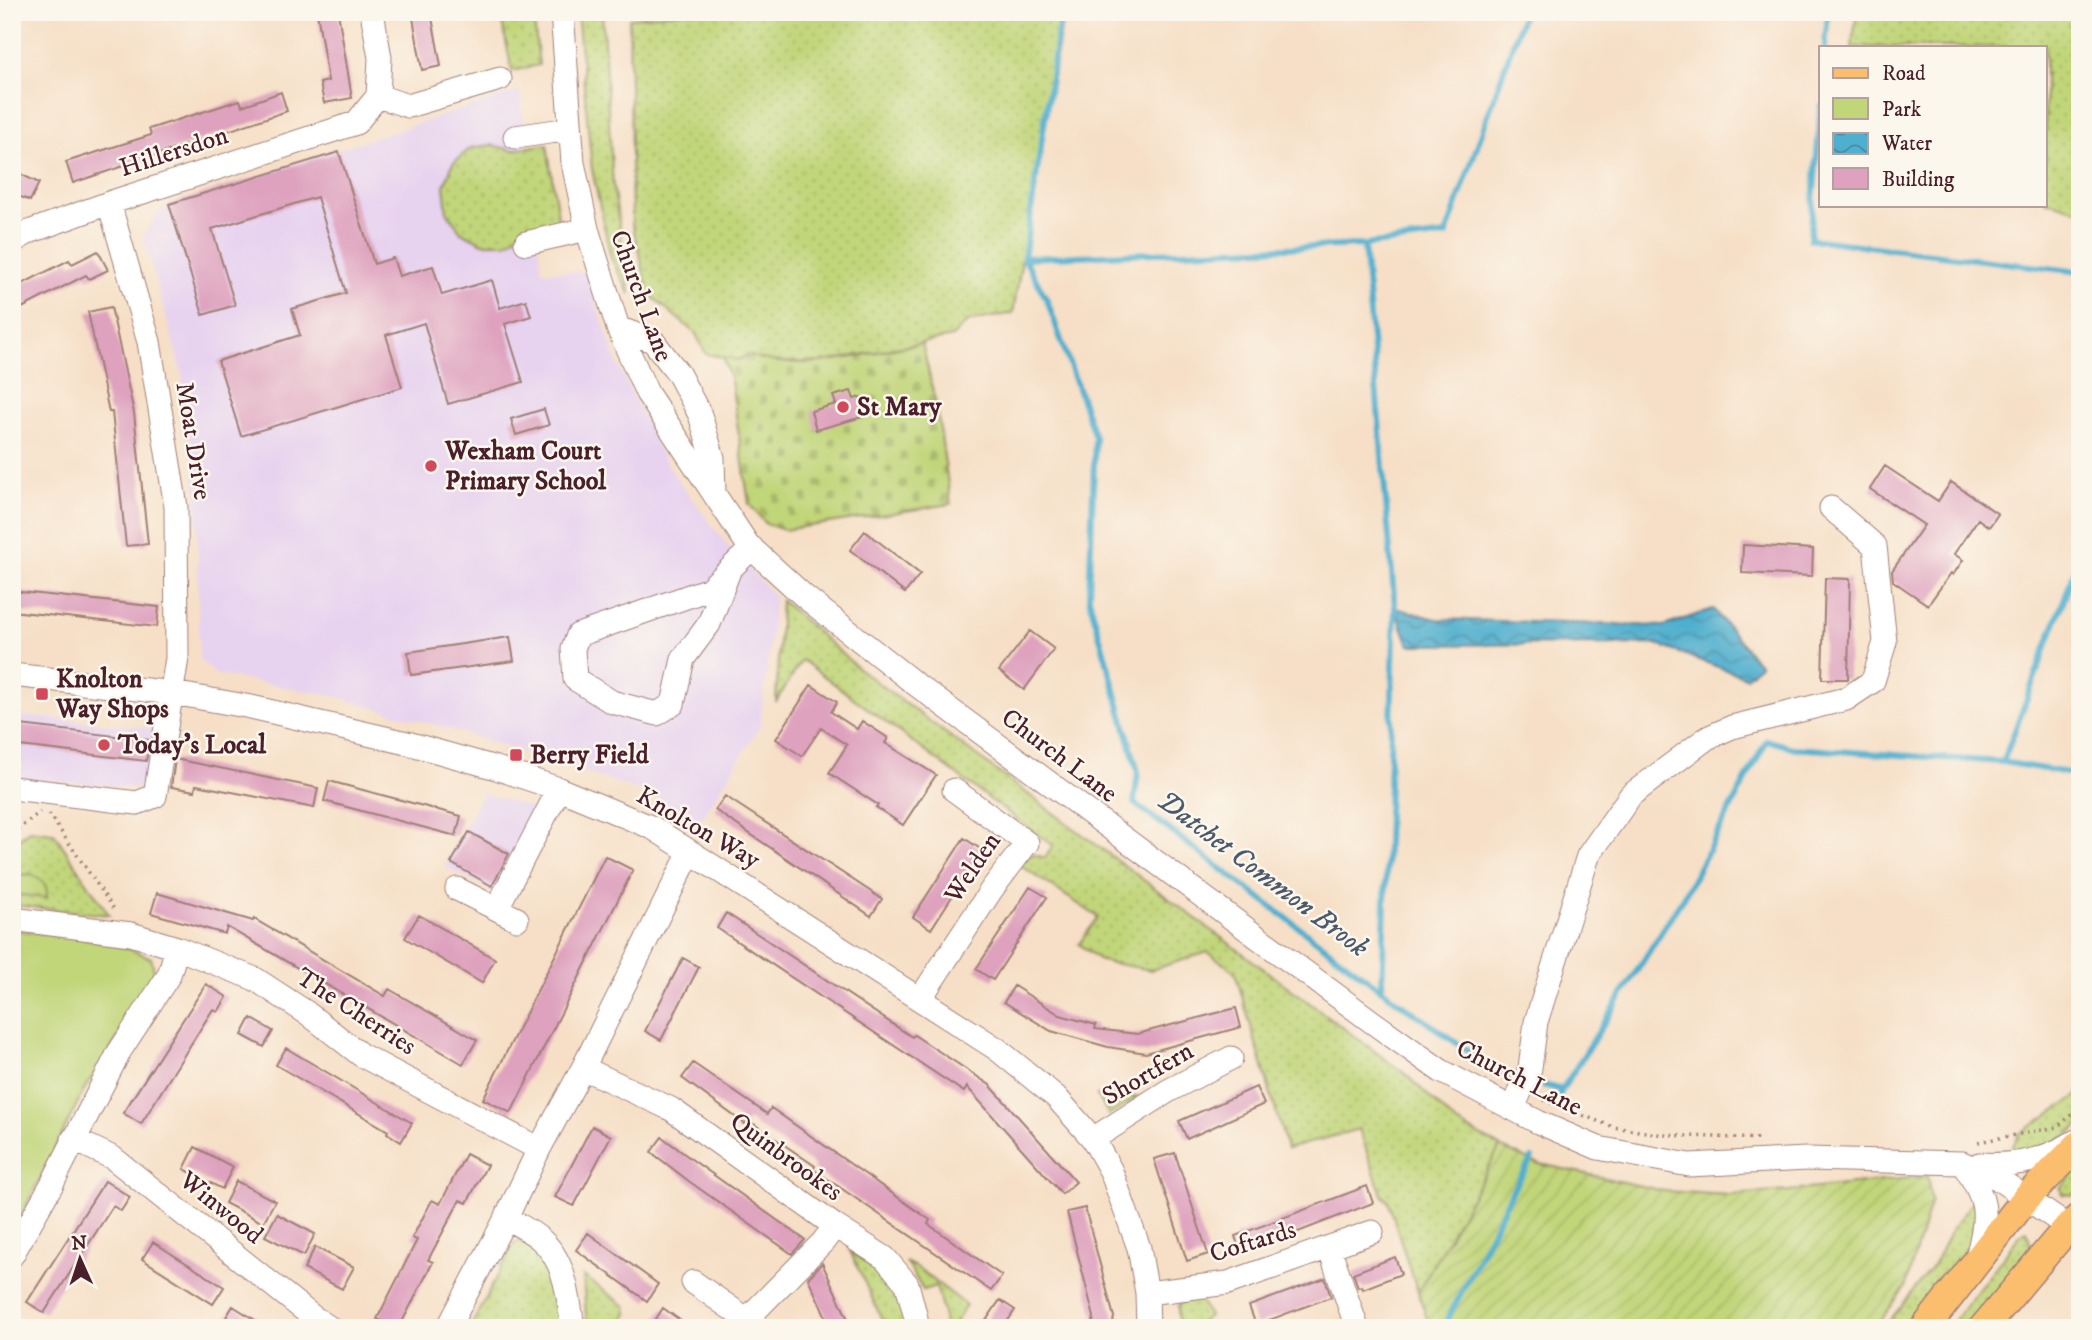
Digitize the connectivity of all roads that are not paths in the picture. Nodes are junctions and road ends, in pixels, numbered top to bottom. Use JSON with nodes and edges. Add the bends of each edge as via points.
{"nodes":[{"id":1,"x":372,"y":12,"type":"edge"},
{"id":2,"x":562,"y":12,"type":"edge"},
{"id":3,"x":500,"y":79,"type":"dead end"},
{"id":4,"x":378,"y":96,"type":"junction"},
{"id":5,"x":570,"y":129,"type":"junction"},
{"id":6,"x":515,"y":137,"type":"dead end"},
{"id":7,"x":109,"y":203,"type":"junction"},
{"id":8,"x":587,"y":229,"type":"junction"},
{"id":9,"x":12,"y":242,"type":"edge"},
{"id":10,"x":526,"y":243,"type":"dead end"},
{"id":11,"x":618,"y":328,"type":"junction"},
{"id":12,"x":714,"y":495,"type":"junction"},
{"id":13,"x":1831,"y":508,"type":"dead end"},
{"id":14,"x":752,"y":548,"type":"junction"},
{"id":15,"x":729,"y":571,"type":"junction"},
{"id":16,"x":12,"y":675,"type":"edge"},
{"id":17,"x":173,"y":693,"type":"junction"},
{"id":18,"x":12,"y":788,"type":"edge"},
{"id":19,"x":559,"y":789,"type":"junction"},
{"id":20,"x":954,"y":790,"type":"dead end"},
{"id":21,"x":691,"y":852,"type":"junction"},
{"id":22,"x":457,"y":889,"type":"dead end"},
{"id":23,"x":12,"y":919,"type":"edge"},
{"id":24,"x":177,"y":948,"type":"junction"},
{"id":25,"x":920,"y":999,"type":"junction"},
{"id":26,"x":1231,"y":1058,"type":"dead end"},
{"id":27,"x":583,"y":1068,"type":"junction"},
{"id":28,"x":1516,"y":1110,"type":"junction"},
{"id":29,"x":73,"y":1139,"type":"junction"},
{"id":30,"x":1093,"y":1139,"type":"junction"},
{"id":31,"x":2080,"y":1141,"type":"edge"},
{"id":32,"x":539,"y":1149,"type":"junction"},
{"id":33,"x":1962,"y":1163,"type":"junction"},
{"id":34,"x":2027,"y":1197,"type":"junction"},
{"id":35,"x":506,"y":1218,"type":"junction"},
{"id":36,"x":2074,"y":1222,"type":"edge"},
{"id":37,"x":835,"y":1226,"type":"junction"},
{"id":38,"x":1372,"y":1232,"type":"dead end"},
{"id":39,"x":1329,"y":1247,"type":"junction"},
{"id":40,"x":12,"y":1255,"type":"edge"},
{"id":41,"x":1975,"y":1264,"type":"junction"},
{"id":42,"x":693,"y":1282,"type":"dead end"},
{"id":43,"x":1147,"y":1293,"type":"junction"},
{"id":44,"x":753,"y":1323,"type":"edge"},
{"id":45,"x":330,"y":1328,"type":"edge"},
{"id":46,"x":447,"y":1328,"type":"edge"},
{"id":47,"x":573,"y":1328,"type":"edge"},
{"id":48,"x":915,"y":1328,"type":"edge"},
{"id":49,"x":1148,"y":1328,"type":"edge"},
{"id":50,"x":1357,"y":1328,"type":"edge"},
{"id":51,"x":1925,"y":1328,"type":"edge"},
{"id":52,"x":1983,"y":1328,"type":"edge"}],
"edges":[{"from":1,"to":4,"type":"street","via":[[380,58]]},
{"from":2,"to":5,"type":"street","name":"Church Lane"},
{"from":3,"to":4,"type":"street","via":[[408,106]]},
{"from":4,"to":7,"type":"street","name":"Hillersdon","via":[[356,123]]},
{"from":5,"to":6,"type":"street"},
{"from":5,"to":8,"type":"street","name":"Church Lane"},
{"from":7,"to":9,"type":"street","name":"Hillersdon"},
{"from":7,"to":17,"type":"street","name":"Moat Drive","via":[[149,342],[176,507]]},
{"from":8,"to":10,"type":"street"},
{"from":8,"to":11,"type":"street","name":"Church Lane"},
{"from":11,"to":12,"type":"street","name":"Church Lane","via":[[648,393]]},
{"from":11,"to":12,"type":"street","via":[[653,341],[678,373],[700,415],[713,457]]},
{"from":12,"to":14,"type":"street","name":"Church Lane"},
{"from":13,"to":28,"type":"street","via":[[1875,546],[1885,642],[1873,681],[1846,699],[1732,727],[1707,738],[1631,795],[1588,856],[1536,1022],[1530,1068]]},
{"from":14,"to":15,"type":"street"},
{"from":14,"to":28,"type":"street","name":"Church Lane","via":[[805,597],[914,683],[1141,853],[1441,1071]]},
{"from":15,"to":15,"type":"street","via":[[709,589],[578,635],[573,649],[575,679],[612,702],[657,714],[673,704],[683,659],[709,625]]},
{"from":16,"to":17,"type":"street","name":"Knolton Way"},
{"from":17,"to":18,"type":"street","name":"Moat Drive","via":[[155,796],[137,803]]},
{"from":17,"to":19,"type":"street","name":"Knolton Way","via":[[411,744]]},
{"from":19,"to":21,"type":"street","name":"Knolton Way","via":[[653,828]]},
{"from":19,"to":22,"type":"street","via":[[507,913]]},
{"from":20,"to":25,"type":"street","name":"Welden","via":[[1027,843]]},
{"from":21,"to":25,"type":"street","name":"Knolton Way"},
{"from":21,"to":27,"type":"street"},
{"from":23,"to":24,"type":"street","name":"The Cherries","via":[[131,934]]},
{"from":24,"to":29,"type":"street","via":[[169,975],[118,1052]]},
{"from":24,"to":32,"type":"street","name":"The Cherries","via":[[255,979],[361,1055]]},
{"from":25,"to":30,"type":"street","name":"Knolton Way","via":[[997,1049],[1056,1097]]},
{"from":26,"to":30,"type":"street","name":"Shortfern"},
{"from":27,"to":32,"type":"street"},
{"from":27,"to":37,"type":"street","name":"Quinbrookes","via":[[671,1109]]},
{"from":28,"to":33,"type":"street","name":"Church Lane","via":[[1598,1148],[1689,1166],[1807,1159]]},
{"from":29,"to":40,"type":"street"},
{"from":29,"to":45,"type":"street","name":"Winwood","via":[[113,1158]]},
{"from":30,"to":43,"type":"street","name":"Knolton Way","via":[[1111,1171],[1139,1248]]},
{"from":31,"to":33,"type":"street","name":"Church Lane","via":[[2009,1166]]},
{"from":31,"to":34,"type":"main road"},
{"from":32,"to":35,"type":"street"},
{"from":33,"to":34,"type":"street","name":"Church Lane"},
{"from":33,"to":41,"type":"street","via":[[1978,1186],[1984,1207]]},
{"from":34,"to":36,"type":"street","name":"Church Lane"},
{"from":34,"to":41,"type":"main road"},
{"from":35,"to":46,"type":"street"},
{"from":35,"to":47,"type":"street","via":[[539,1238],[552,1253],[566,1282]]},
{"from":36,"to":52,"type":"main road"},
{"from":37,"to":44,"type":"street"},
{"from":37,"to":48,"type":"street","name":"Quinbrookes","via":[[885,1258],[907,1284]]},
{"from":38,"to":39,"type":"street","name":"Coftards"},
{"from":39,"to":43,"type":"street","name":"Coftards","via":[[1228,1283]]},
{"from":39,"to":50,"type":"street"},
{"from":41,"to":51,"type":"main road"},
{"from":42,"to":44,"type":"street"},
{"from":43,"to":49,"type":"street","name":"Knolton Way"}]}
